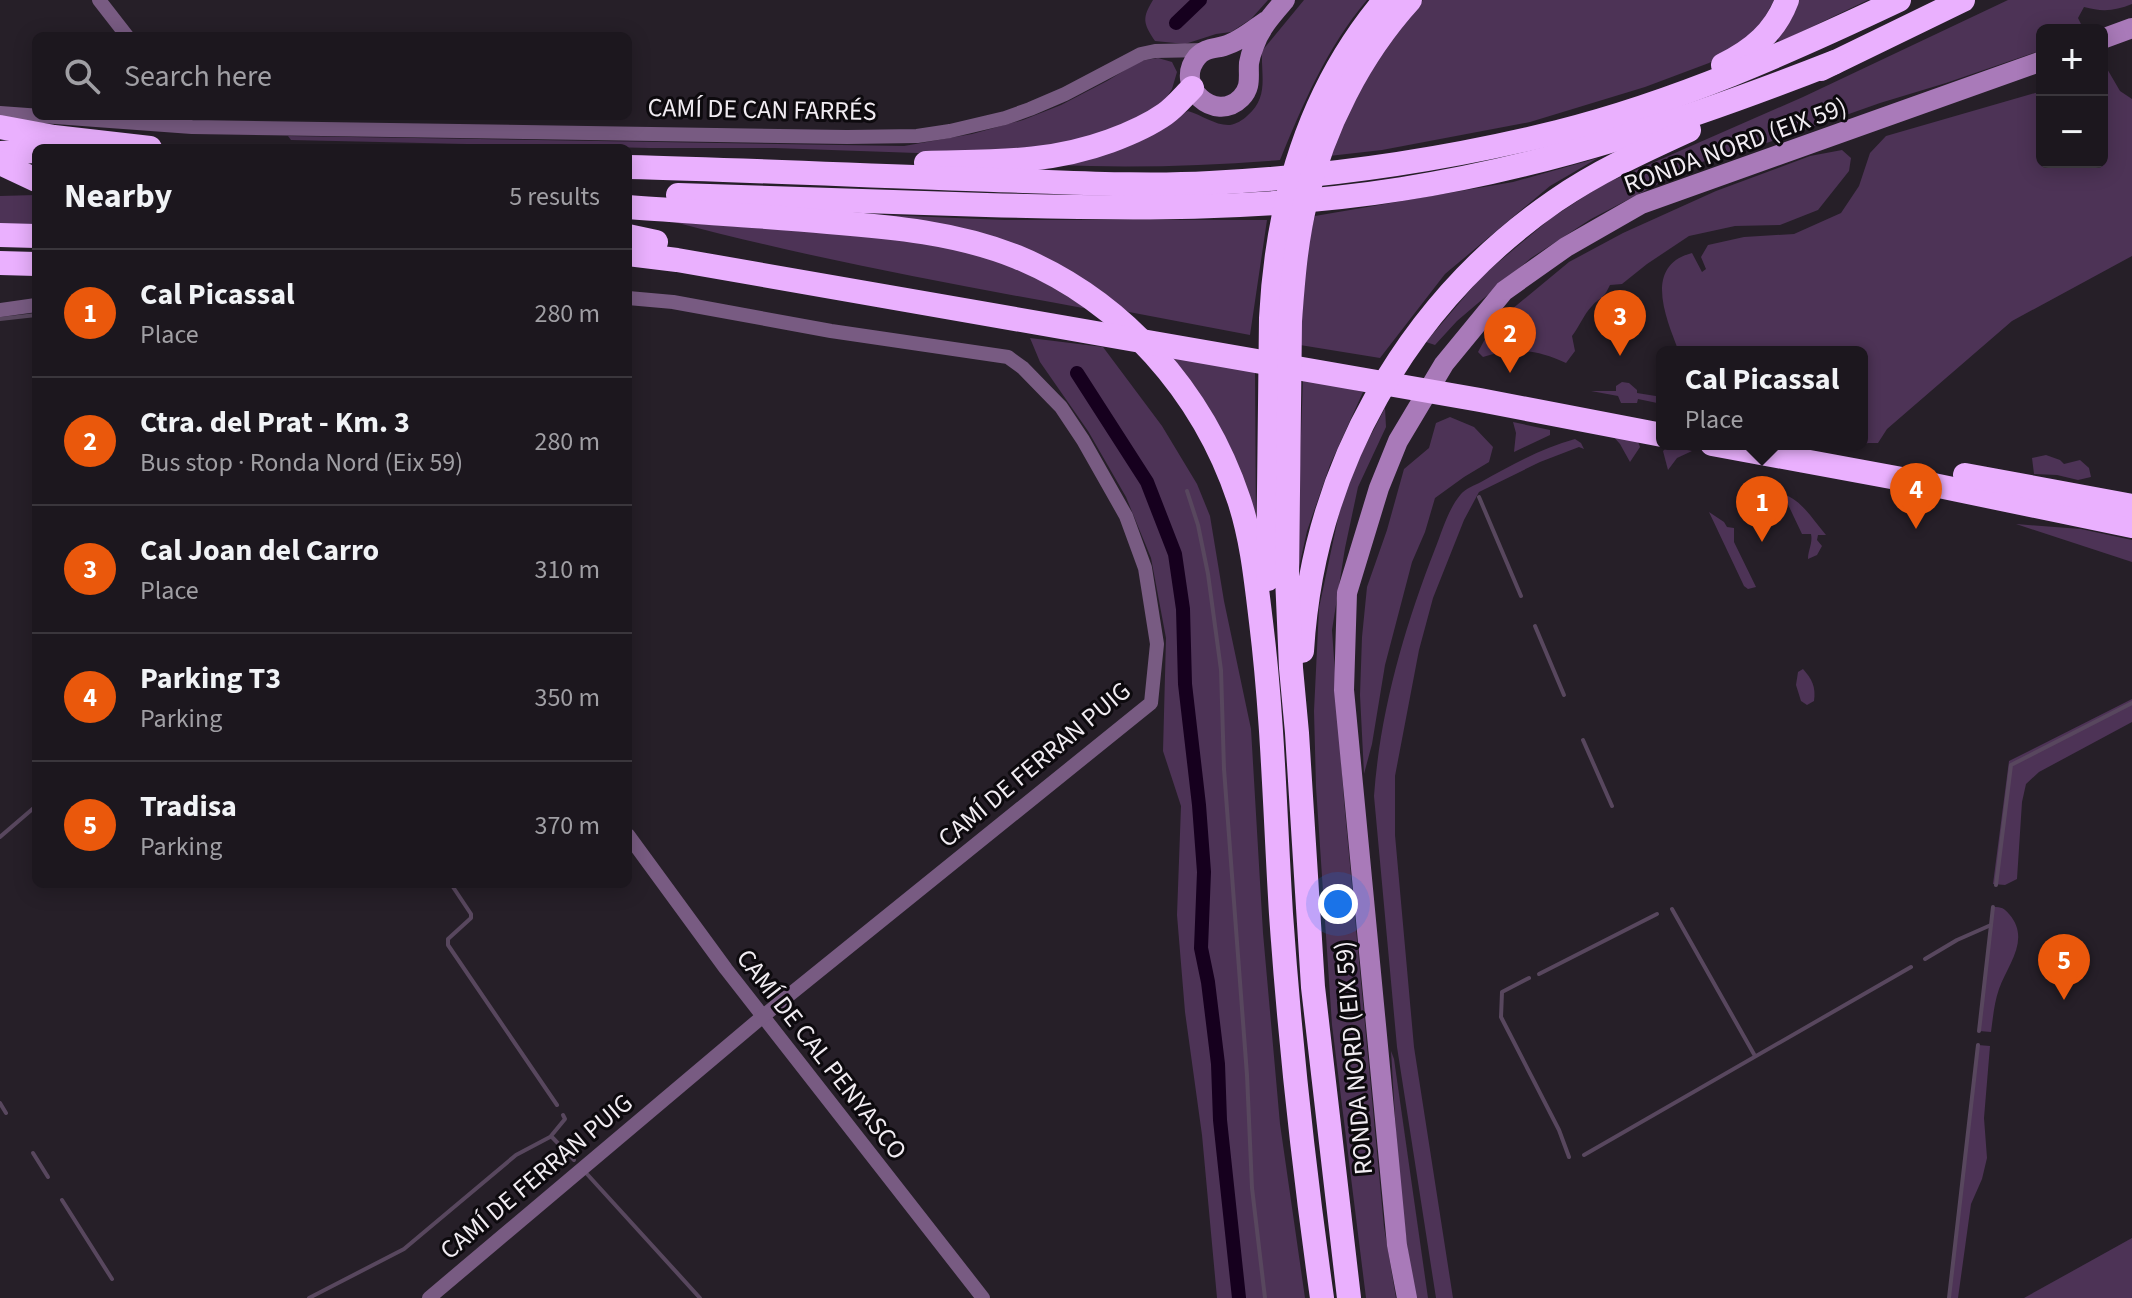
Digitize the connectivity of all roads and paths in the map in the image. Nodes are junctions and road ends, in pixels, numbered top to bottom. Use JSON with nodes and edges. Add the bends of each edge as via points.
{"nodes":[{"id":1,"x":99,"y":0,"type":"edge"},
{"id":2,"x":1285,"y":0,"type":"edge"},
{"id":3,"x":1385,"y":0,"type":"edge"},
{"id":4,"x":1410,"y":0,"type":"edge"},
{"id":5,"x":1787,"y":0,"type":"edge"},
{"id":6,"x":1899,"y":0,"type":"edge"},
{"id":7,"x":1963,"y":0,"type":"edge"},
{"id":8,"x":1266,"y":21,"type":"junction"},
{"id":9,"x":2132,"y":28,"type":"edge"},
{"id":10,"x":124,"y":32,"type":"edge"},
{"id":11,"x":2108,"y":37,"type":"edge"},
{"id":12,"x":1214,"y":48,"type":"junction"},
{"id":13,"x":1172,"y":52,"type":"junction"},
{"id":14,"x":1835,"y":62,"type":"junction"},
{"id":15,"x":2036,"y":63,"type":"edge"},
{"id":16,"x":1249,"y":67,"type":"junction"},
{"id":17,"x":1191,"y":79,"type":"junction"},
{"id":18,"x":1632,"y":110,"type":"junction"},
{"id":19,"x":0,"y":113,"type":"edge"},
{"id":20,"x":32,"y":116,"type":"edge"},
{"id":21,"x":65,"y":120,"type":"edge"},
{"id":22,"x":191,"y":121,"type":"edge"},
{"id":23,"x":0,"y":127,"type":"edge"},
{"id":24,"x":148,"y":129,"type":"edge"},
{"id":25,"x":1312,"y":148,"type":"junction"},
{"id":26,"x":32,"y":151,"type":"edge"},
{"id":27,"x":0,"y":153,"type":"edge"},
{"id":28,"x":0,"y":163,"type":"edge"},
{"id":29,"x":632,"y":167,"type":"edge"},
{"id":30,"x":722,"y":171,"type":"junction"},
{"id":31,"x":32,"y":176,"type":"edge"},
{"id":32,"x":0,"y":177,"type":"edge"},
{"id":33,"x":32,"y":178,"type":"edge"},
{"id":34,"x":632,"y":194,"type":"edge"},
{"id":35,"x":632,"y":207,"type":"edge"},
{"id":36,"x":0,"y":235,"type":"edge"},
{"id":37,"x":32,"y":236,"type":"edge"},
{"id":38,"x":632,"y":240,"type":"edge"},
{"id":39,"x":655,"y":249,"type":"junction"},
{"id":40,"x":0,"y":250,"type":"edge"},
{"id":41,"x":32,"y":251,"type":"edge"},
{"id":42,"x":632,"y":255,"type":"edge"},
{"id":43,"x":0,"y":263,"type":"edge"},
{"id":44,"x":32,"y":264,"type":"edge"},
{"id":45,"x":632,"y":298,"type":"edge"},
{"id":46,"x":32,"y":306,"type":"edge"},
{"id":47,"x":0,"y":310,"type":"edge"},
{"id":48,"x":1278,"y":396,"type":"junction"},
{"id":49,"x":1656,"y":418,"type":"edge"},
{"id":50,"x":1656,"y":434,"type":"edge"},
{"id":51,"x":1745,"y":450,"type":"edge"},
{"id":52,"x":1829,"y":450,"type":"edge"},
{"id":53,"x":2132,"y":506,"type":"edge"},
{"id":54,"x":2132,"y":526,"type":"edge"},
{"id":55,"x":1267,"y":670,"type":"junction"},
{"id":56,"x":1297,"y":733,"type":"junction"},
{"id":57,"x":632,"y":840,"type":"edge"},
{"id":58,"x":762,"y":1017,"type":"junction"},
{"id":59,"x":429,"y":1298,"type":"edge"},
{"id":60,"x":983,"y":1298,"type":"edge"},
{"id":61,"x":1322,"y":1298,"type":"edge"},
{"id":62,"x":1349,"y":1298,"type":"edge"},
{"id":63,"x":1407,"y":1298,"type":"edge"}],
"edges":[{"from":1,"to":10,"type":"street"},
{"from":2,"to":8,"type":"main road"},
{"from":3,"to":25,"type":"highway","via":[[1324,94]]},
{"from":4,"to":25,"type":"highway"},
{"from":5,"to":18,"type":"highway","via":[[1771,29],[1749,51]]},
{"from":6,"to":18,"type":"highway","via":[[1751,68]]},
{"from":7,"to":14,"type":"highway"},
{"from":8,"to":12,"type":"main road"},
{"from":8,"to":16,"type":"main road"},
{"from":9,"to":11,"type":"main road"},
{"from":12,"to":13,"type":"street","name":"CAMÍ DE CAN FARRÉS"},
{"from":12,"to":16,"type":"main road","via":[[1240,54]]},
{"from":12,"to":17,"type":"main road","via":[[1195,60]]},
{"from":13,"to":17,"type":"street","via":[[1182,56]]},
{"from":13,"to":22,"type":"street","name":"CAMÍ DE CAN FARRÉS","via":[[1132,57],[1065,94],[1005,118],[917,136]]},
{"from":14,"to":34,"type":"highway","via":[[1600,145],[1427,185],[1336,198],[1138,209]]},
{"from":14,"to":56,"type":"highway","via":[[1582,183],[1500,244],[1421,328],[1364,420],[1322,525],[1303,632]]},
{"from":15,"to":63,"type":"main road","name":"RONDA NORD (EIX 59)","via":[[1641,204],[1566,247],[1504,291],[1444,364],[1398,441],[1347,593],[1344,690]]},
{"from":16,"to":17,"type":"main road","via":[[1246,92],[1231,105],[1205,103]]},
{"from":17,"to":30,"type":"highway","via":[[1164,115],[1141,128],[1094,147],[1045,158]]},
{"from":18,"to":30,"type":"highway","via":[[1448,156],[1221,182]]},
{"from":19,"to":20,"type":"street","name":"CAMÍ DE CAN FARRÉS"},
{"from":21,"to":24,"type":"street","name":"CAMÍ DE CAN FARRÉS"},
{"from":22,"to":24,"type":"street","name":"CAMÍ DE CAN FARRÉS"},
{"from":23,"to":24,"type":"highway","via":[[67,138]]},
{"from":25,"to":48,"type":"highway","via":[[1293,175],[1290,226],[1296,252],[1280,320]]},
{"from":26,"to":27,"type":"highway"},
{"from":28,"to":31,"type":"highway"},
{"from":29,"to":30,"type":"highway"},
{"from":32,"to":33,"type":"highway"},
{"from":35,"to":55,"type":"highway","via":[[940,234],[1018,257],[1093,300],[1157,356],[1188,395],[1223,459],[1240,504],[1256,578]]},
{"from":36,"to":37,"type":"highway"},
{"from":38,"to":39,"type":"highway"},
{"from":39,"to":42,"type":"highway"},
{"from":39,"to":49,"type":"highway","via":[[843,273]]},
{"from":39,"to":50,"type":"highway"},
{"from":40,"to":41,"type":"highway"},
{"from":43,"to":44,"type":"highway"},
{"from":45,"to":58,"type":"street","name":"CAMÍ DE FERRAN PUIG","via":[[1008,357],[1061,407],[1083,440],[1126,516],[1145,568],[1157,644],[1151,703]]},
{"from":46,"to":47,"type":"street"},
{"from":48,"to":55,"type":"highway"},
{"from":48,"to":56,"type":"highway"},
{"from":51,"to":54,"type":"highway"},
{"from":52,"to":53,"type":"highway"},
{"from":55,"to":61,"type":"highway","via":[[1286,987]]},
{"from":56,"to":62,"type":"highway","via":[[1313,987]]},
{"from":57,"to":58,"type":"street","name":"CAMÍ DE CAL PENYASCO"},
{"from":58,"to":59,"type":"street","name":"CAMÍ DE FERRAN PUIG"},
{"from":58,"to":60,"type":"street","name":"CAMÍ DE CAL PENYASCO"}]}
